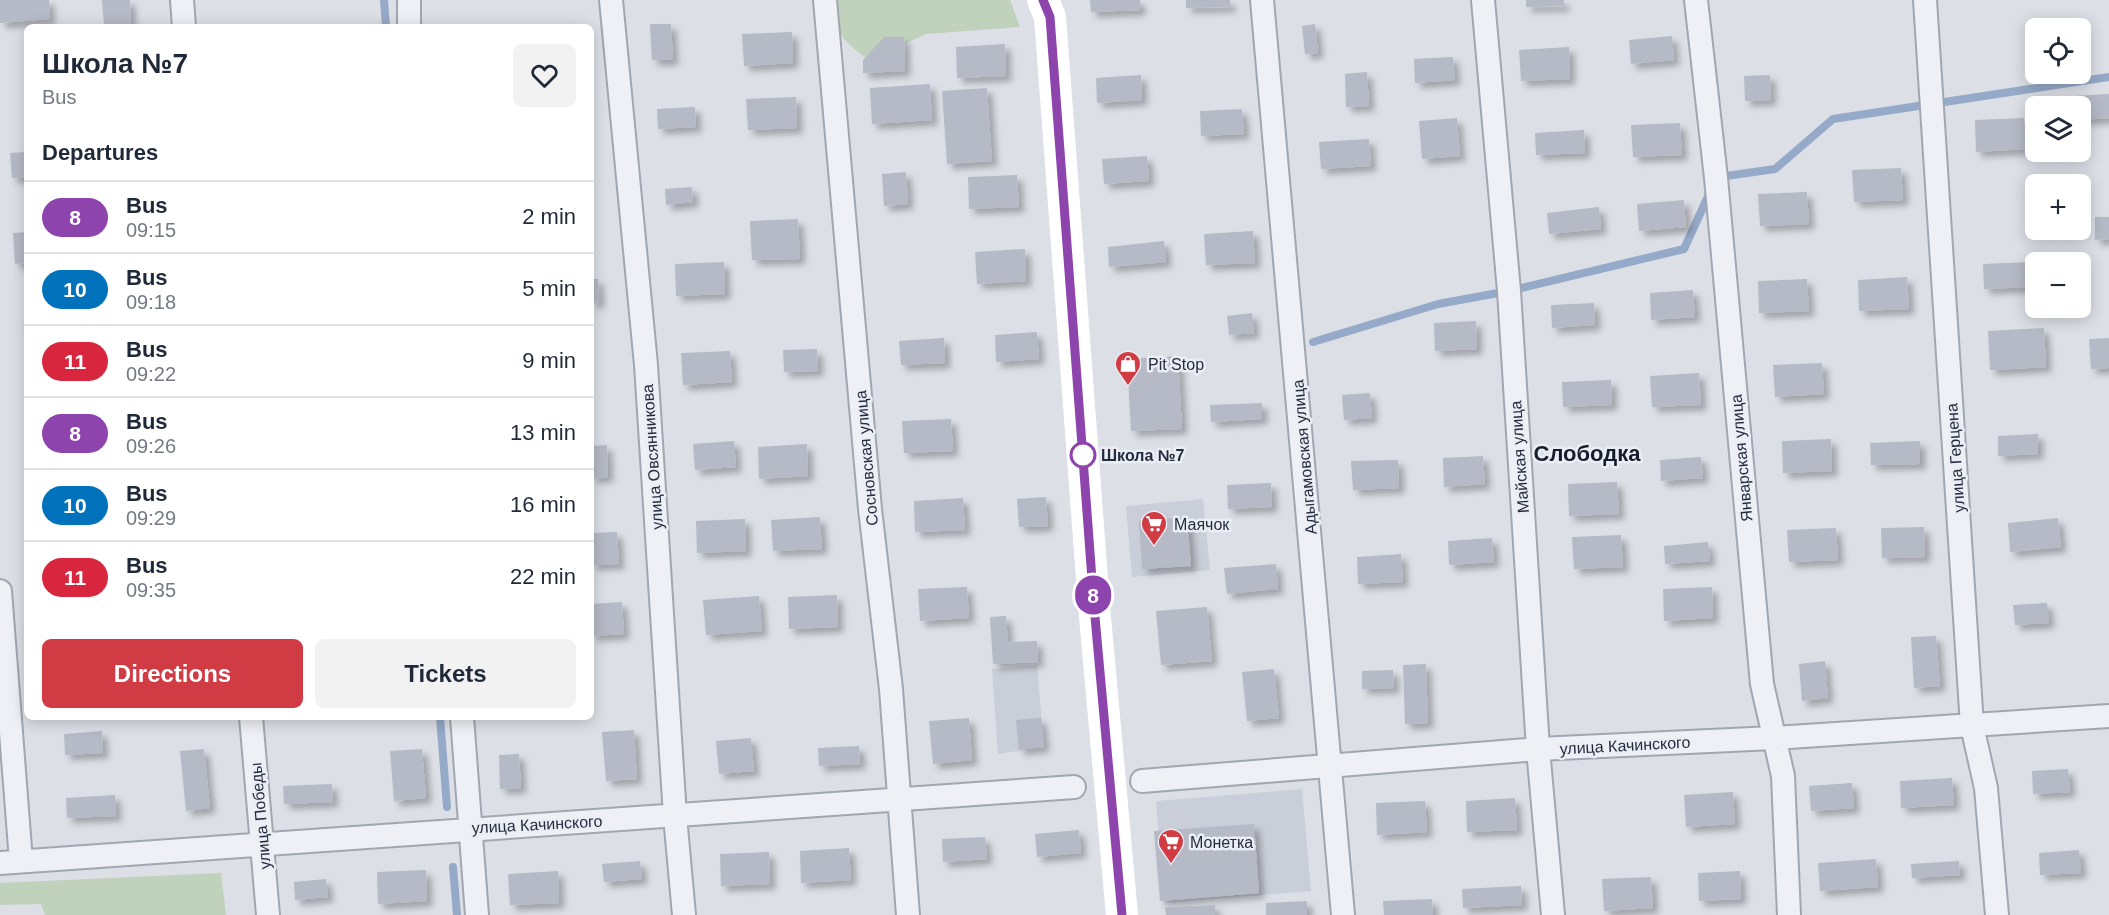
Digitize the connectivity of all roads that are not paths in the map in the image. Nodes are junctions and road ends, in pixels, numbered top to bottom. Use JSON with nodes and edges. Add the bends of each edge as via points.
{"nodes":[{"id":1,"x":182,"y":0,"type":"edge"},
{"id":2,"x":409,"y":0,"type":"edge"},
{"id":3,"x":611,"y":0,"type":"edge"},
{"id":4,"x":825,"y":0,"type":"edge"},
{"id":5,"x":1262,"y":0,"type":"edge"},
{"id":6,"x":1483,"y":0,"type":"edge"},
{"id":7,"x":1696,"y":0,"type":"edge"},
{"id":8,"x":1925,"y":0,"type":"edge"},
{"id":9,"x":1047,"y":9,"type":"edge"},
{"id":10,"x":184,"y":24,"type":"edge"},
{"id":11,"x":409,"y":24,"type":"edge"},
{"id":12,"x":0,"y":591,"type":"edge"},
{"id":13,"x":2109,"y":716,"type":"edge"},
{"id":14,"x":250,"y":720,"type":"edge"},
{"id":15,"x":462,"y":720,"type":"edge"},
{"id":16,"x":1972,"y":726,"type":"junction"},
{"id":17,"x":1774,"y":738,"type":"junction"},
{"id":18,"x":1538,"y":749,"type":"junction"},
{"id":19,"x":1332,"y":765,"type":"junction"},
{"id":20,"x":1142,"y":781,"type":"dead end"},
{"id":21,"x":1074,"y":787,"type":"dead end"},
{"id":22,"x":898,"y":799,"type":"junction"},
{"id":23,"x":675,"y":816,"type":"junction"},
{"id":24,"x":470,"y":828,"type":"junction"},
{"id":25,"x":263,"y":844,"type":"junction"},
{"id":26,"x":10,"y":862,"type":"edge"},
{"id":27,"x":268,"y":915,"type":"edge"},
{"id":28,"x":477,"y":915,"type":"edge"},
{"id":29,"x":684,"y":915,"type":"edge"},
{"id":30,"x":908,"y":915,"type":"edge"},
{"id":31,"x":1122,"y":915,"type":"edge"},
{"id":32,"x":1343,"y":915,"type":"edge"},
{"id":33,"x":1553,"y":915,"type":"edge"},
{"id":34,"x":1789,"y":915,"type":"edge"},
{"id":35,"x":1997,"y":915,"type":"edge"}],
"edges":[{"from":1,"to":10,"type":"street"},
{"from":2,"to":11,"type":"street"},
{"from":3,"to":23,"type":"street","name":"улица Овсянникова","via":[[646,365]]},
{"from":4,"to":22,"type":"street","name":"Сосновская улица","via":[[870,509],[891,689]]},
{"from":5,"to":19,"type":"street","name":"Адыгамовская улица"},
{"from":6,"to":18,"type":"street","name":"Майская улица","via":[[1509,291]]},
{"from":7,"to":17,"type":"street","name":"Январская улица","via":[[1762,684]]},
{"from":8,"to":16,"type":"street","name":"улица Герцена"},
{"from":9,"to":31,"type":"street"},
{"from":12,"to":26,"type":"street"},
{"from":13,"to":16,"type":"street","name":"улица Качинского"},
{"from":14,"to":25,"type":"street","name":"улица Победы"},
{"from":15,"to":24,"type":"street"},
{"from":16,"to":17,"type":"street","name":"улица Качинского"},
{"from":16,"to":35,"type":"street","name":"улица Герцена","via":[[1986,788]]},
{"from":17,"to":18,"type":"street","name":"улица Качинского"},
{"from":17,"to":34,"type":"street","name":"Январская улица","via":[[1784,776]]},
{"from":18,"to":19,"type":"street","name":"улица Качинского"},
{"from":18,"to":33,"type":"street","name":"Майская улица"},
{"from":19,"to":20,"type":"street","name":"улица Качинского"},
{"from":19,"to":32,"type":"street","name":"Адыгамовская улица"},
{"from":21,"to":22,"type":"street","name":"улица Качинского"},
{"from":22,"to":23,"type":"street","name":"улица Качинского"},
{"from":22,"to":30,"type":"street","name":"Сосновская улица"},
{"from":23,"to":24,"type":"street","name":"улица Качинского"},
{"from":23,"to":29,"type":"street","name":"улица Овсянникова"},
{"from":24,"to":25,"type":"street","name":"улица Качинского"},
{"from":24,"to":28,"type":"street"},
{"from":25,"to":26,"type":"street","name":"улица Качинского"},
{"from":25,"to":27,"type":"street","name":"улица Победы"}]}
